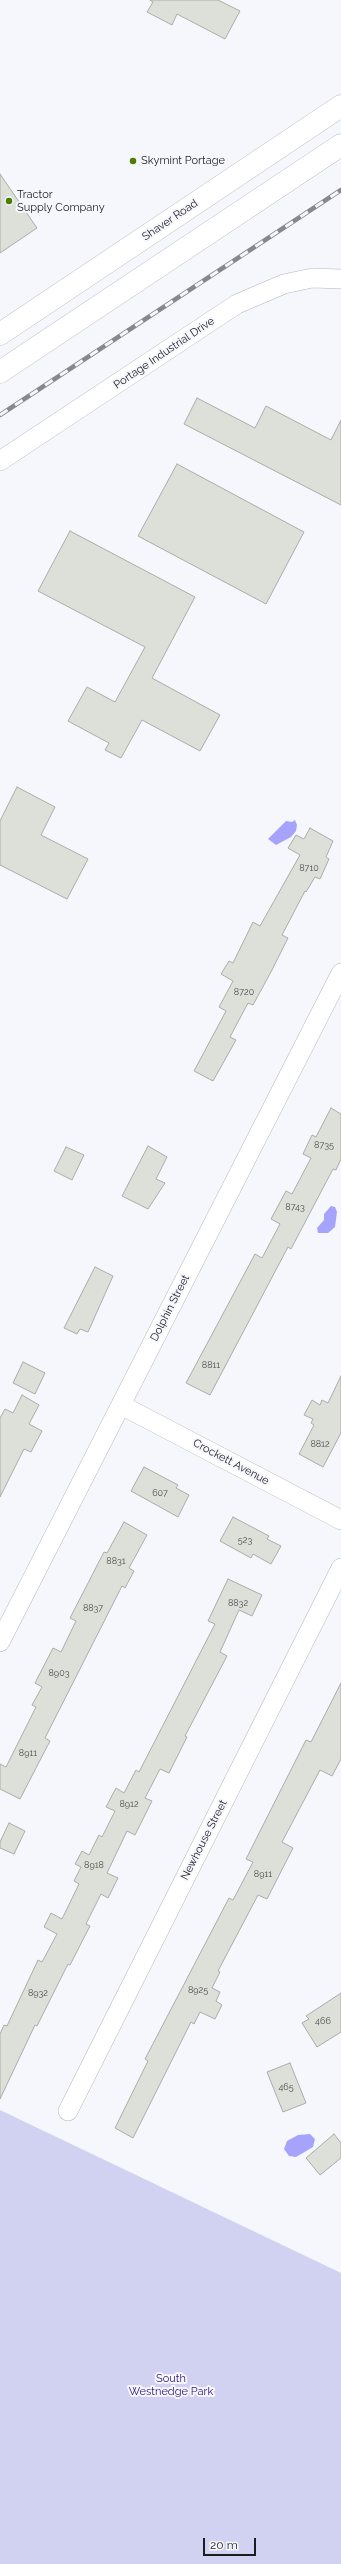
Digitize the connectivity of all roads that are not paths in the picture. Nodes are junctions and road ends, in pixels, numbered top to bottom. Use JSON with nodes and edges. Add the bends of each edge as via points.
{"nodes":[{"id":1,"x":341,"y":106,"type":"edge"},
{"id":2,"x":341,"y":145,"type":"edge"},
{"id":3,"x":341,"y":279,"type":"edge"},
{"id":4,"x":0,"y":334,"type":"edge"},
{"id":5,"x":0,"y":372,"type":"edge"},
{"id":6,"x":0,"y":461,"type":"edge"},
{"id":7,"x":341,"y":973,"type":"edge"},
{"id":8,"x":121,"y":1405,"type":"junction"},
{"id":9,"x":341,"y":1520,"type":"edge"},
{"id":10,"x":341,"y":1568,"type":"edge"},
{"id":11,"x":0,"y":1642,"type":"edge"},
{"id":12,"x":68,"y":2111,"type":"dead end"}],
"edges":[{"from":1,"to":4,"type":"main road","name":"Shaver Road"},
{"from":2,"to":5,"type":"main road"},
{"from":3,"to":6,"type":"street","name":"Portage Industrial Drive","via":[[312,278],[284,284],[237,304]]},
{"from":7,"to":8,"type":"street","name":"Dolphin Street"},
{"from":8,"to":9,"type":"street","name":"Crockett Avenue"},
{"from":8,"to":11,"type":"street","name":"Dolphin Street"},
{"from":10,"to":12,"type":"street","name":"Newhouse Street"}]}
